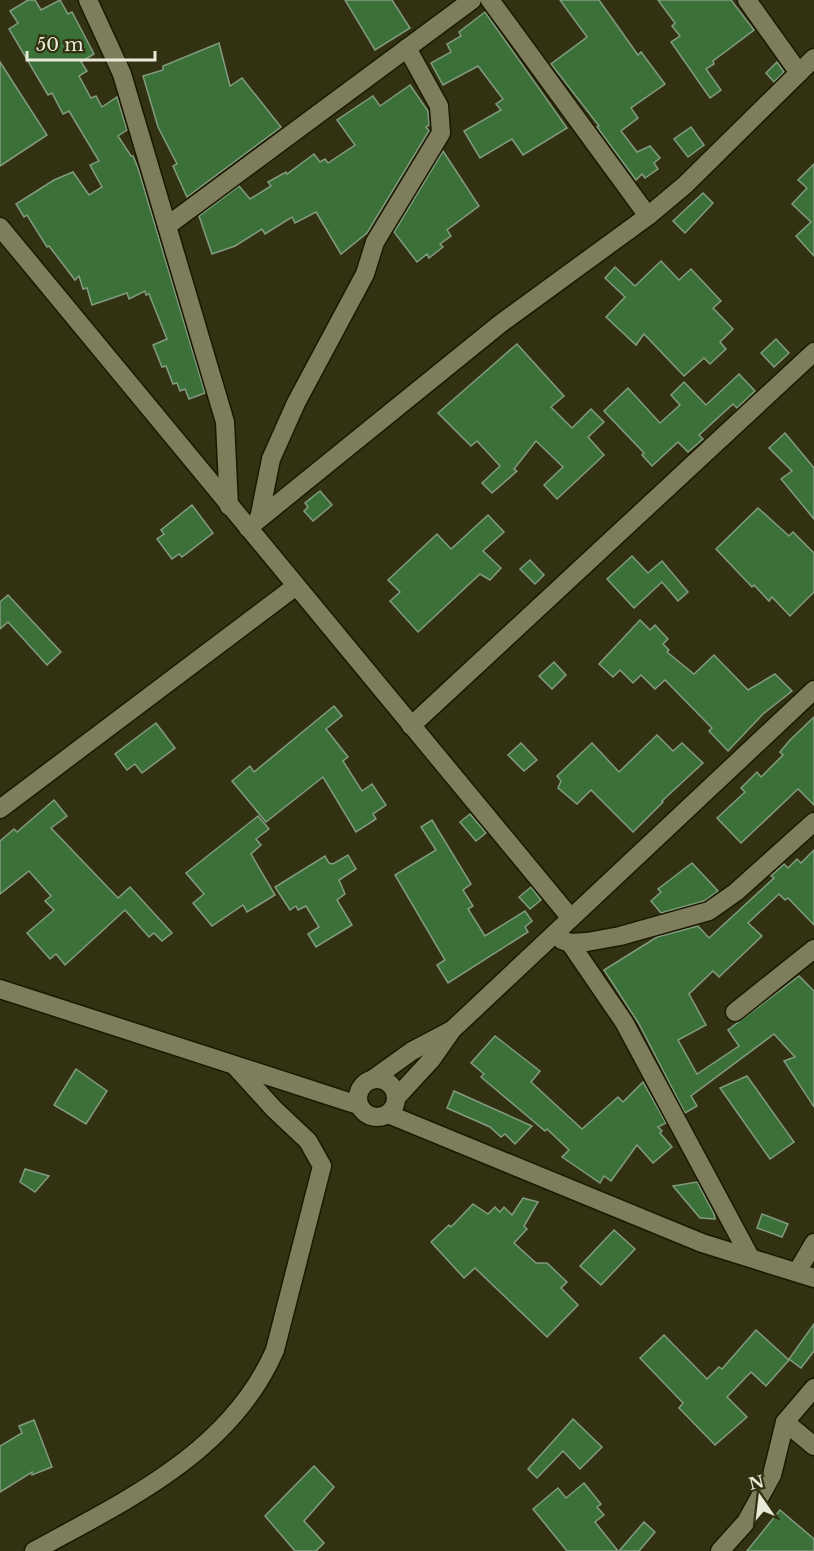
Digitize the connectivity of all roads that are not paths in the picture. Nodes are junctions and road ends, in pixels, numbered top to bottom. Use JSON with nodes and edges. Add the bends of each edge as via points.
{"nodes":[{"id":1,"x":88,"y":0,"type":"edge"},
{"id":2,"x":471,"y":0,"type":"edge"},
{"id":3,"x":490,"y":0,"type":"edge"},
{"id":4,"x":747,"y":0,"type":"edge"},
{"id":5,"x":407,"y":48,"type":"junction"},
{"id":6,"x":814,"y":58,"type":"edge"},
{"id":7,"x":799,"y":73,"type":"junction"},
{"id":8,"x":648,"y":216,"type":"junction"},
{"id":9,"x":167,"y":226,"type":"junction"},
{"id":10,"x":0,"y":227,"type":"edge"},
{"id":11,"x":814,"y":352,"type":"edge"},
{"id":12,"x":230,"y":506,"type":"junction"},
{"id":13,"x":253,"y":524,"type":"junction"},
{"id":14,"x":296,"y":586,"type":"junction"},
{"id":15,"x":814,"y":690,"type":"edge"},
{"id":16,"x":411,"y":726,"type":"junction"},
{"id":17,"x":0,"y":809,"type":"edge"},
{"id":18,"x":814,"y":822,"type":"edge"},
{"id":19,"x":570,"y":917,"type":"junction"},
{"id":20,"x":551,"y":935,"type":"junction"},
{"id":21,"x":570,"y":943,"type":"junction"},
{"id":22,"x":814,"y":949,"type":"edge"},
{"id":23,"x":0,"y":989,"type":"edge"},
{"id":24,"x":735,"y":1012,"type":"dead end"},
{"id":25,"x":452,"y":1030,"type":"junction"},
{"id":26,"x":235,"y":1066,"type":"junction"},
{"id":27,"x":373,"y":1079,"type":"junction"},
{"id":28,"x":358,"y":1105,"type":"junction"},
{"id":29,"x":392,"y":1106,"type":"junction"},
{"id":30,"x":814,"y":1243,"type":"edge"},
{"id":31,"x":750,"y":1257,"type":"junction"},
{"id":32,"x":805,"y":1275,"type":"edge"},
{"id":33,"x":814,"y":1388,"type":"edge"},
{"id":34,"x":785,"y":1422,"type":"junction"},
{"id":35,"x":814,"y":1446,"type":"edge"},
{"id":36,"x":34,"y":1551,"type":"edge"},
{"id":37,"x":720,"y":1551,"type":"edge"}],
"edges":[{"from":1,"to":9,"type":"street","via":[[122,74]]},
{"from":2,"to":5,"type":"street"},
{"from":3,"to":8,"type":"street"},
{"from":4,"to":7,"type":"street"},
{"from":5,"to":9,"type":"street"},
{"from":5,"to":13,"type":"street","via":[[440,106],[441,133],[375,242],[365,274],[296,403],[271,459]]},
{"from":6,"to":7,"type":"street"},
{"from":7,"to":8,"type":"street"},
{"from":8,"to":13,"type":"street","via":[[500,324]]},
{"from":9,"to":12,"type":"street","via":[[225,422]]},
{"from":10,"to":12,"type":"street"},
{"from":11,"to":16,"type":"street"},
{"from":12,"to":13,"type":"street"},
{"from":13,"to":14,"type":"street"},
{"from":14,"to":16,"type":"street"},
{"from":14,"to":17,"type":"street"},
{"from":15,"to":19,"type":"street"},
{"from":16,"to":19,"type":"street"},
{"from":18,"to":21,"type":"street","via":[[709,911],[620,936]]},
{"from":19,"to":20,"type":"street"},
{"from":20,"to":21,"type":"street"},
{"from":20,"to":25,"type":"street"},
{"from":21,"to":31,"type":"street","via":[[624,1022]]},
{"from":22,"to":24,"type":"street"},
{"from":23,"to":26,"type":"street"},
{"from":25,"to":27,"type":"street","via":[[412,1051]]},
{"from":25,"to":29,"type":"street"},
{"from":26,"to":28,"type":"street"},
{"from":26,"to":36,"type":"street","via":[[308,1141],[322,1166],[275,1350],[249,1398],[216,1434],[153,1486]]},
{"from":27,"to":28,"type":"street","via":[[362,1086]]},
{"from":27,"to":29,"type":"street","via":[[392,1085]]},
{"from":28,"to":29,"type":"street","via":[[371,1117],[383,1117]]},
{"from":29,"to":31,"type":"street","via":[[702,1243]]},
{"from":30,"to":32,"type":"street"},
{"from":31,"to":32,"type":"street"},
{"from":33,"to":34,"type":"street"},
{"from":34,"to":35,"type":"street"},
{"from":34,"to":37,"type":"street","via":[[772,1475],[746,1522]]}]}
